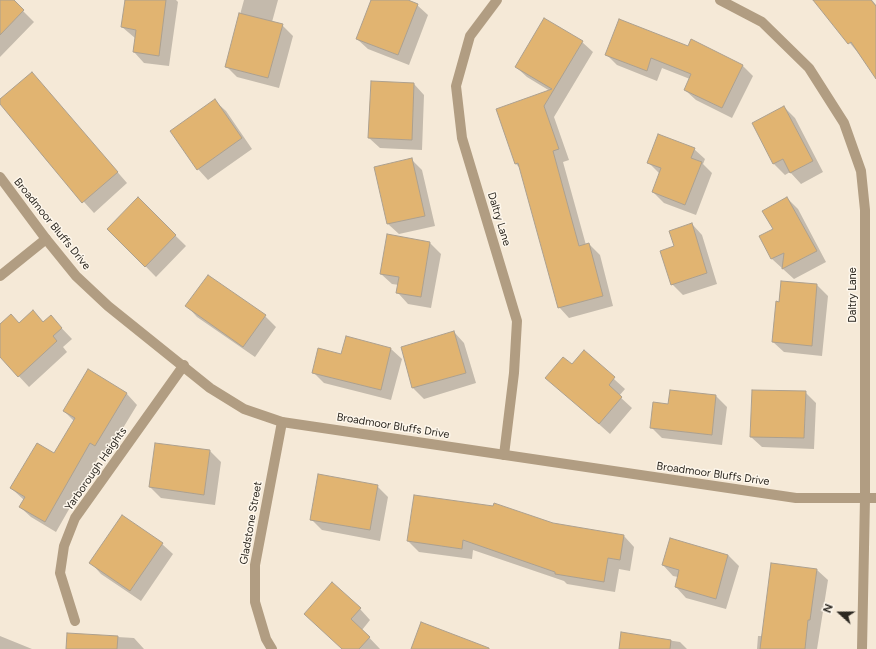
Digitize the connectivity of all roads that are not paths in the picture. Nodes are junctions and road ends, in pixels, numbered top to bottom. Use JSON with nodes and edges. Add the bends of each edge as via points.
{"nodes":[{"id":1,"x":497,"y":0,"type":"edge"},
{"id":2,"x":720,"y":0,"type":"edge"},
{"id":3,"x":0,"y":178,"type":"edge"},
{"id":4,"x":46,"y":239,"type":"junction"},
{"id":5,"x":0,"y":276,"type":"edge"},
{"id":6,"x":184,"y":365,"type":"junction"},
{"id":7,"x":282,"y":422,"type":"junction"},
{"id":8,"x":504,"y":455,"type":"junction"},
{"id":9,"x":865,"y":498,"type":"junction"},
{"id":10,"x":876,"y":498,"type":"edge"},
{"id":11,"x":75,"y":620,"type":"dead end"},
{"id":12,"x":272,"y":649,"type":"edge"},
{"id":13,"x":862,"y":649,"type":"edge"}],
"edges":[{"from":1,"to":8,"type":"street","name":"Daltry Lane","via":[[470,36],[456,86],[462,138],[517,321],[514,373]]},
{"from":2,"to":9,"type":"street","name":"Daltry Lane","via":[[762,22],[809,68],[844,123],[861,171],[865,210]]},
{"from":3,"to":4,"type":"street","name":"Broadmoor Bluffs Drive"},
{"from":4,"to":5,"type":"street"},
{"from":4,"to":6,"type":"street","name":"Broadmoor Bluffs Drive","via":[[76,276],[108,306]]},
{"from":6,"to":7,"type":"street","name":"Broadmoor Bluffs Drive","via":[[210,388],[244,409]]},
{"from":6,"to":11,"type":"street","name":"Yarborough Heights","via":[[75,518],[64,546],[60,573]]},
{"from":7,"to":8,"type":"street","name":"Broadmoor Bluffs Drive"},
{"from":7,"to":12,"type":"street","name":"Gladstone Street","via":[[255,565],[254,602],[266,640]]},
{"from":8,"to":9,"type":"street","name":"Broadmoor Bluffs Drive","via":[[796,498]]},
{"from":9,"to":10,"type":"street","name":"Broadmoor Bluffs Drive"},
{"from":9,"to":13,"type":"street","name":"Daltry Lane"}]}
